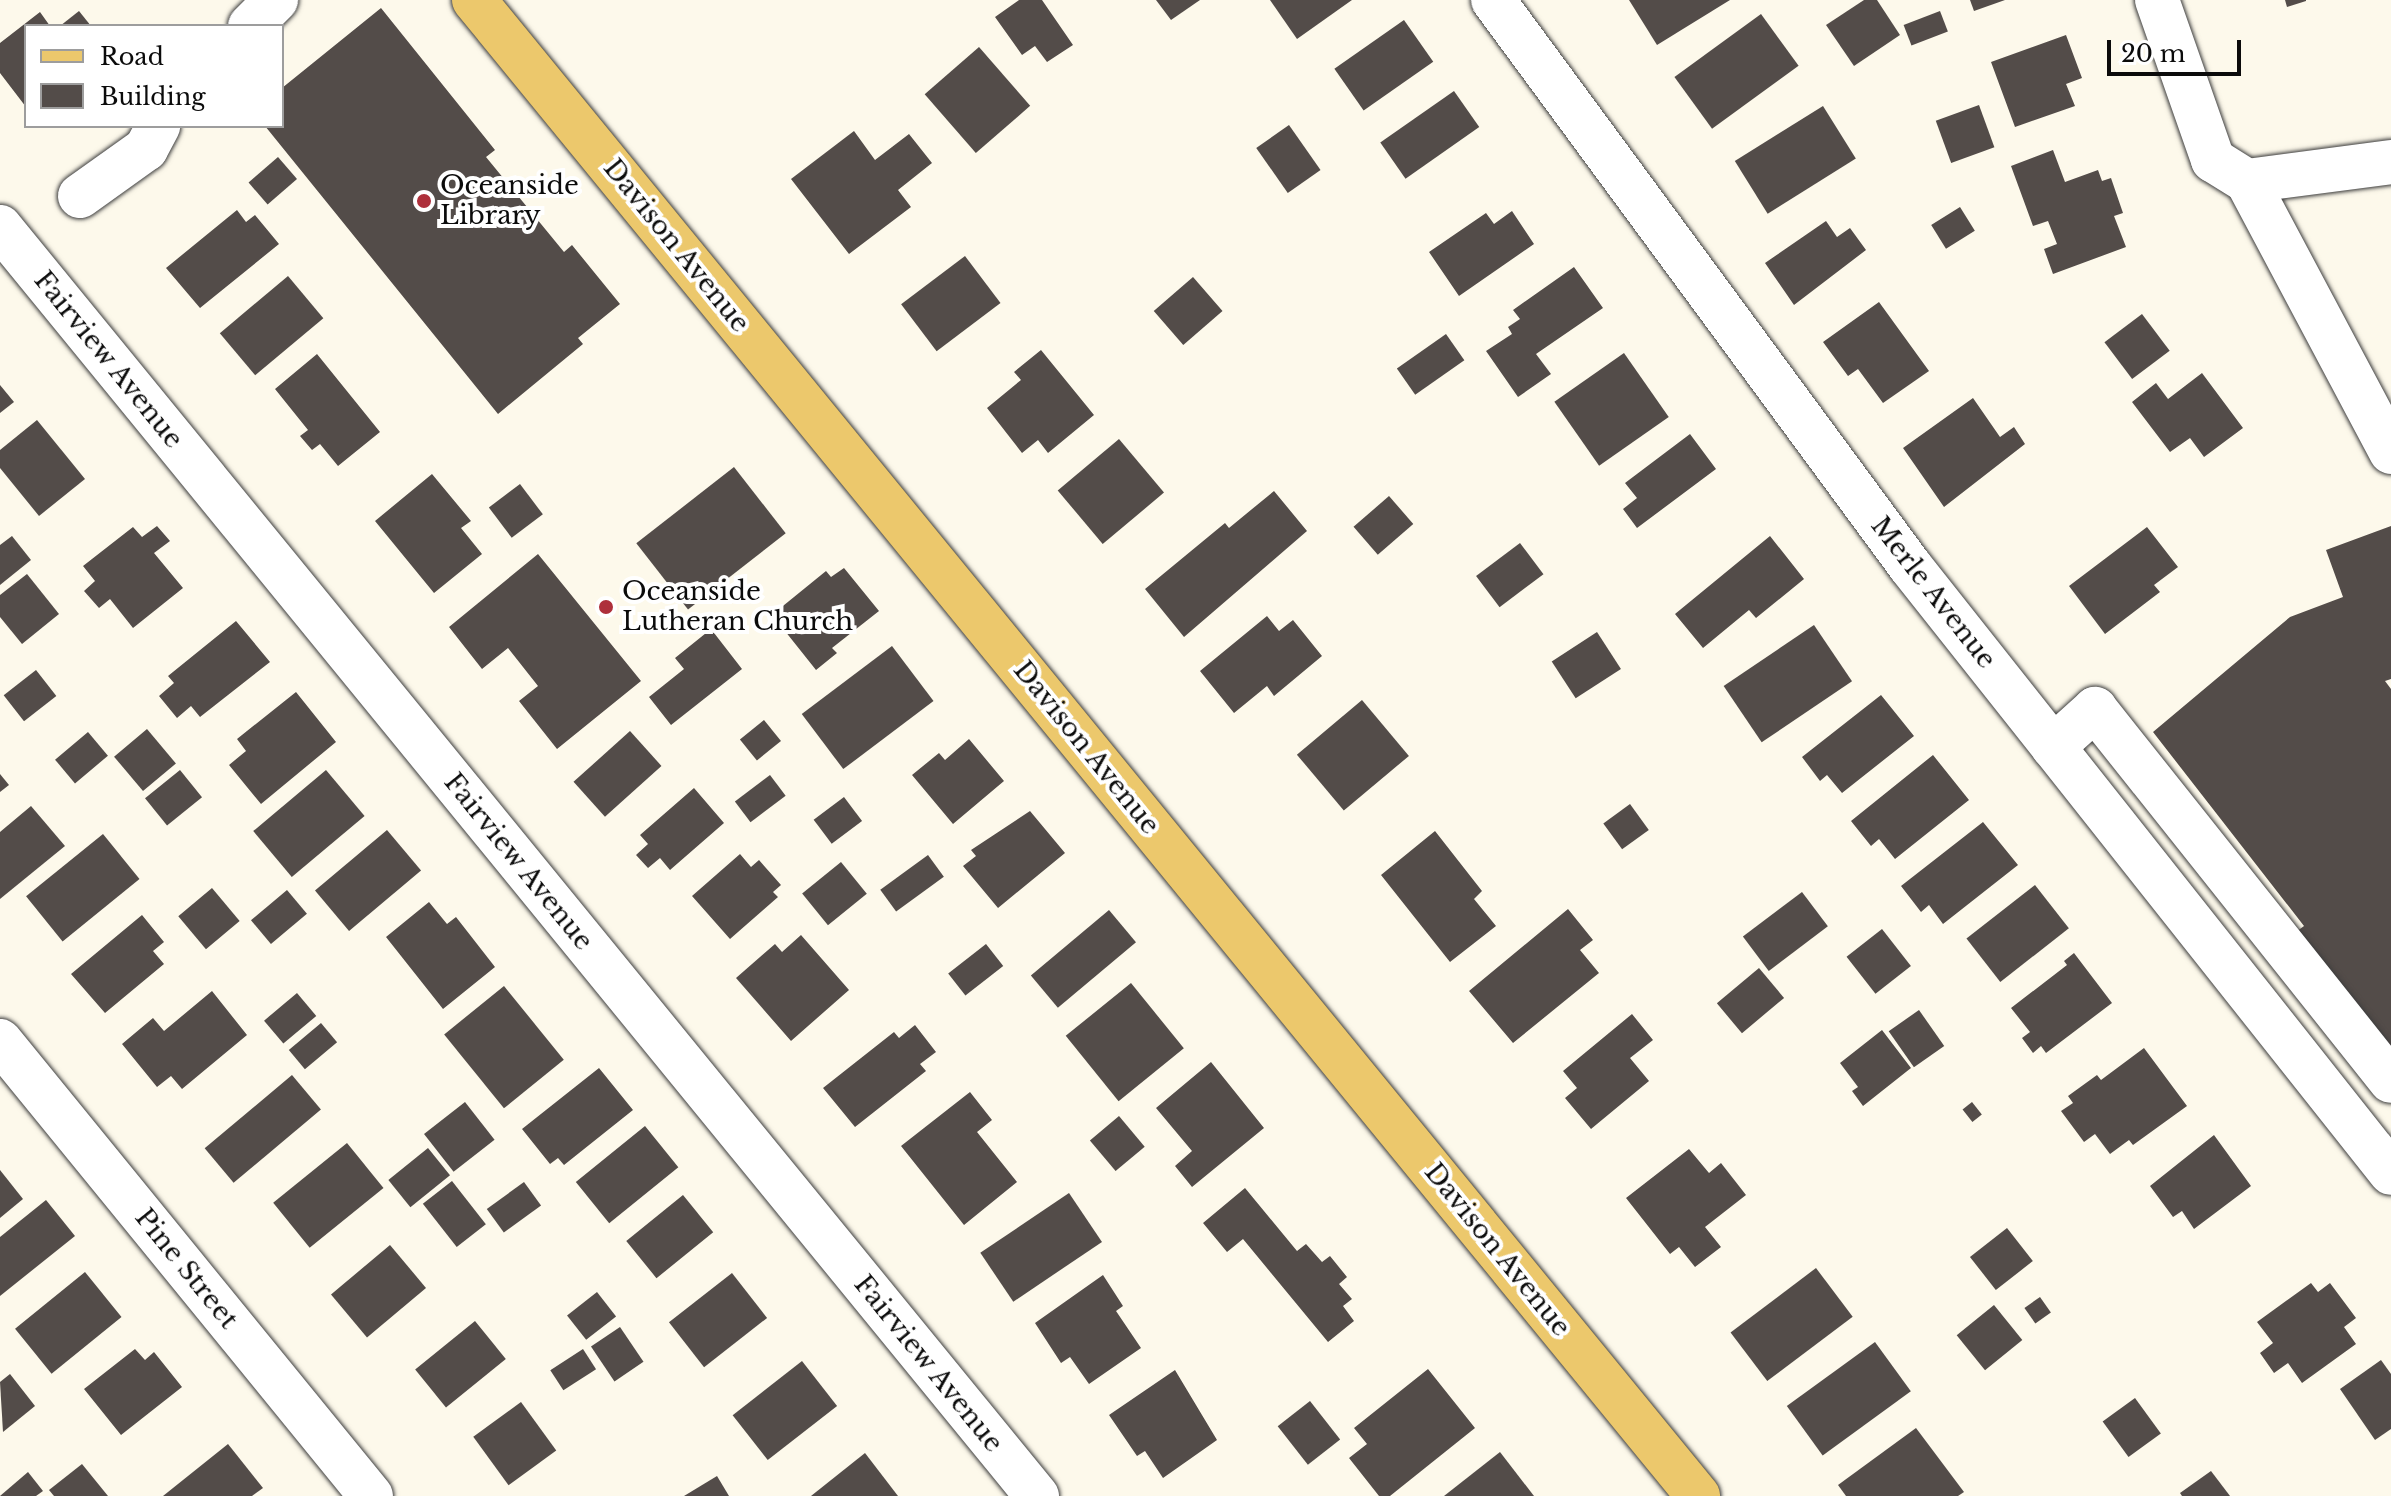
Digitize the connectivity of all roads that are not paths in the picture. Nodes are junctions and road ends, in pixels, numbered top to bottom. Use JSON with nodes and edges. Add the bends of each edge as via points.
{"nodes":[{"id":1,"x":276,"y":0,"type":"edge"},
{"id":2,"x":474,"y":0,"type":"edge"},
{"id":3,"x":1493,"y":0,"type":"edge"},
{"id":4,"x":2157,"y":0,"type":"edge"},
{"id":5,"x":252,"y":24,"type":"edge"},
{"id":6,"x":157,"y":128,"type":"edge"},
{"id":7,"x":2391,"y":162,"type":"edge"},
{"id":8,"x":2247,"y":181,"type":"junction"},
{"id":9,"x":80,"y":196,"type":"dead end"},
{"id":10,"x":0,"y":227,"type":"edge"},
{"id":11,"x":2391,"y":452,"type":"edge"},
{"id":12,"x":2053,"y":747,"type":"junction"},
{"id":13,"x":0,"y":1041,"type":"edge"},
{"id":14,"x":2391,"y":1081,"type":"edge"},
{"id":15,"x":2391,"y":1173,"type":"edge"},
{"id":16,"x":371,"y":1496,"type":"edge"},
{"id":17,"x":1037,"y":1496,"type":"edge"},
{"id":18,"x":1698,"y":1496,"type":"edge"}],
"edges":[{"from":1,"to":5,"type":"street"},
{"from":2,"to":18,"type":"main road","name":"Davison Avenue"},
{"from":3,"to":12,"type":"street","name":"Merle Avenue","via":[[1910,566]]},
{"from":4,"to":8,"type":"street","via":[[2213,160]]},
{"from":6,"to":9,"type":"street","via":[[146,149]]},
{"from":7,"to":8,"type":"street"},
{"from":8,"to":11,"type":"street"},
{"from":10,"to":17,"type":"street","name":"Fairview Avenue"},
{"from":12,"to":14,"type":"street","via":[[2095,709]]},
{"from":12,"to":15,"type":"street","name":"Merle Avenue"},
{"from":13,"to":16,"type":"street","name":"Pine Street"}]}
